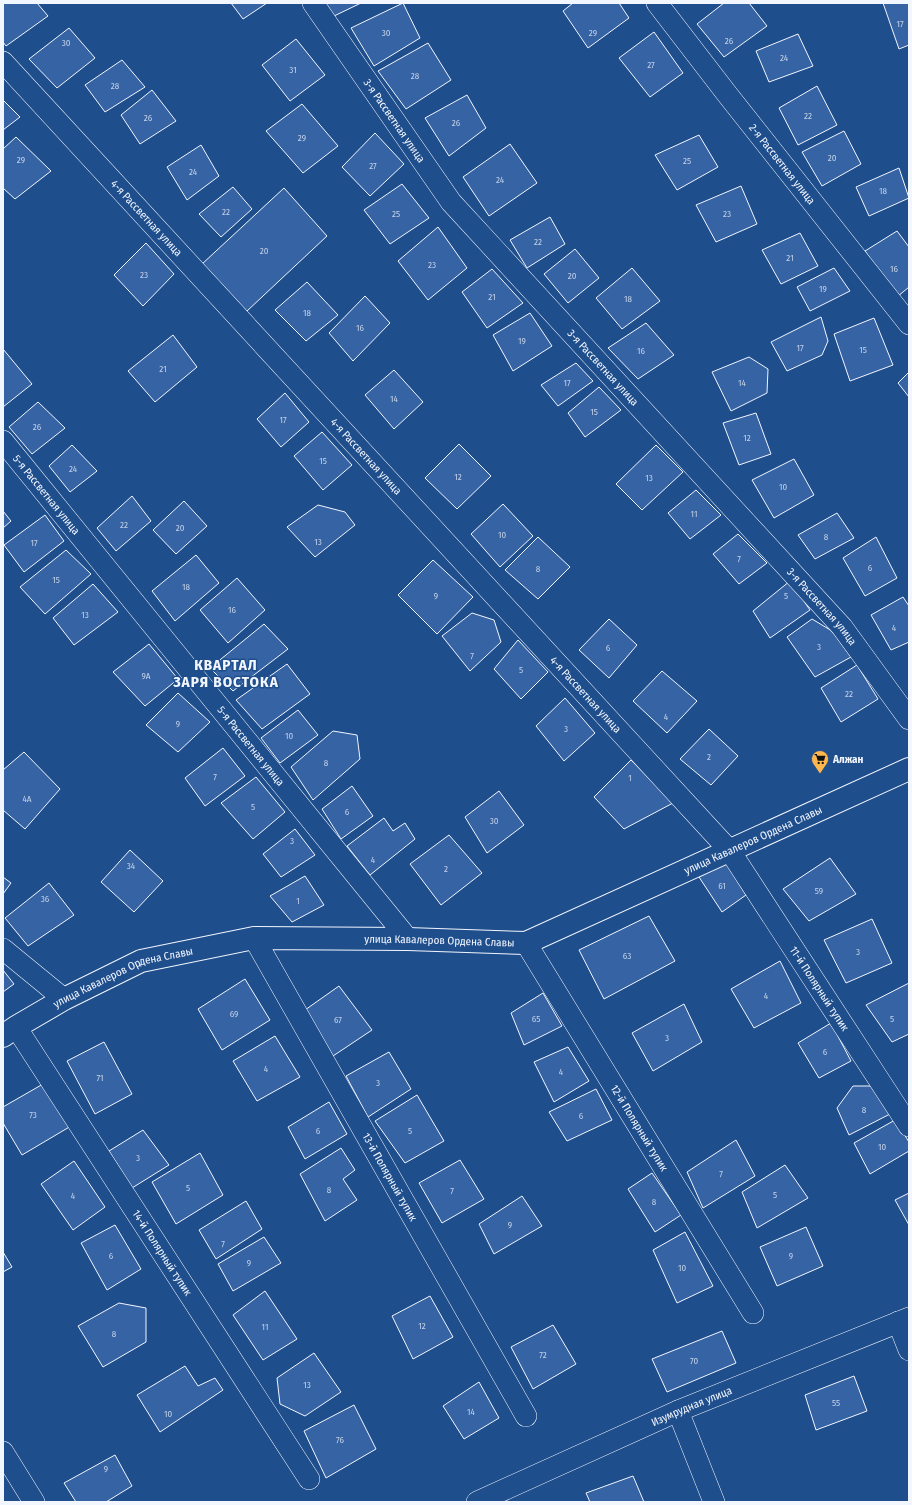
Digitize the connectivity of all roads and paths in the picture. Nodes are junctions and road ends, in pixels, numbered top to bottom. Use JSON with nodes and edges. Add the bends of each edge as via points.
{"nodes":[{"id":1,"x":313,"y":3,"type":"edge"},
{"id":2,"x":657,"y":3,"type":"edge"},
{"id":3,"x":3,"y":62,"type":"edge"},
{"id":4,"x":909,"y":324,"type":"edge"},
{"id":5,"x":3,"y":441,"type":"edge"},
{"id":6,"x":909,"y":719,"type":"edge"},
{"id":7,"x":909,"y":769,"type":"edge"},
{"id":8,"x":730,"y":851,"type":"junction"},
{"id":9,"x":254,"y":938,"type":"junction"},
{"id":10,"x":408,"y":939,"type":"junction"},
{"id":11,"x":526,"y":943,"type":"junction"},
{"id":12,"x":3,"y":950,"type":"edge"},
{"id":13,"x":64,"y":999,"type":"junction"},
{"id":14,"x":10,"y":1031,"type":"edge"},
{"id":15,"x":909,"y":1126,"type":"edge"},
{"id":16,"x":753,"y":1313,"type":"dead end"},
{"id":17,"x":903,"y":1320,"type":"edge"},
{"id":18,"x":909,"y":1350,"type":"edge"},
{"id":19,"x":678,"y":1411,"type":"junction"},
{"id":20,"x":526,"y":1416,"type":"dead end"},
{"id":21,"x":3,"y":1452,"type":"edge"},
{"id":22,"x":309,"y":1479,"type":"dead end"},
{"id":23,"x":34,"y":1502,"type":"edge"},
{"id":24,"x":477,"y":1502,"type":"edge"},
{"id":25,"x":714,"y":1502,"type":"edge"}],
"edges":[{"from":1,"to":6,"type":"street","name":"3-я Рассветная улица","via":[[451,202],[842,627]]},
{"from":2,"to":4,"type":"street","name":"2-я Рассветная улица"},
{"from":3,"to":8,"type":"street","name":"4-я Рассветная улица"},
{"from":5,"to":10,"type":"street","name":"5-я Рассветная улица"},
{"from":7,"to":8,"type":"street","name":"улица Кавалеров Ордена Славы"},
{"from":8,"to":11,"type":"street","name":"улица Кавалеров Ордена Славы"},
{"from":8,"to":15,"type":"street","name":"11-й Полярный тупик"},
{"from":9,"to":10,"type":"street","name":"улица Кавалеров Ордена Славы"},
{"from":9,"to":13,"type":"street","name":"улица Кавалеров Ордена Славы","via":[[141,961]]},
{"from":9,"to":20,"type":"street","name":"13-й Полярный тупик"},
{"from":10,"to":11,"type":"street","name":"улица Кавалеров Ордена Славы"},
{"from":11,"to":16,"type":"street","name":"12-й Полярный тупик"},
{"from":12,"to":13,"type":"street"},
{"from":13,"to":14,"type":"street","name":"улица Кавалеров Ордена Славы"},
{"from":14,"to":22,"type":"street","name":"14-й Полярный тупик"},
{"from":17,"to":18,"type":"street"},
{"from":17,"to":19,"type":"street","name":"Изумрудная улица"},
{"from":19,"to":24,"type":"street","name":"Изумрудная улица"},
{"from":19,"to":25,"type":"street"},
{"from":21,"to":23,"type":"street"}]}
